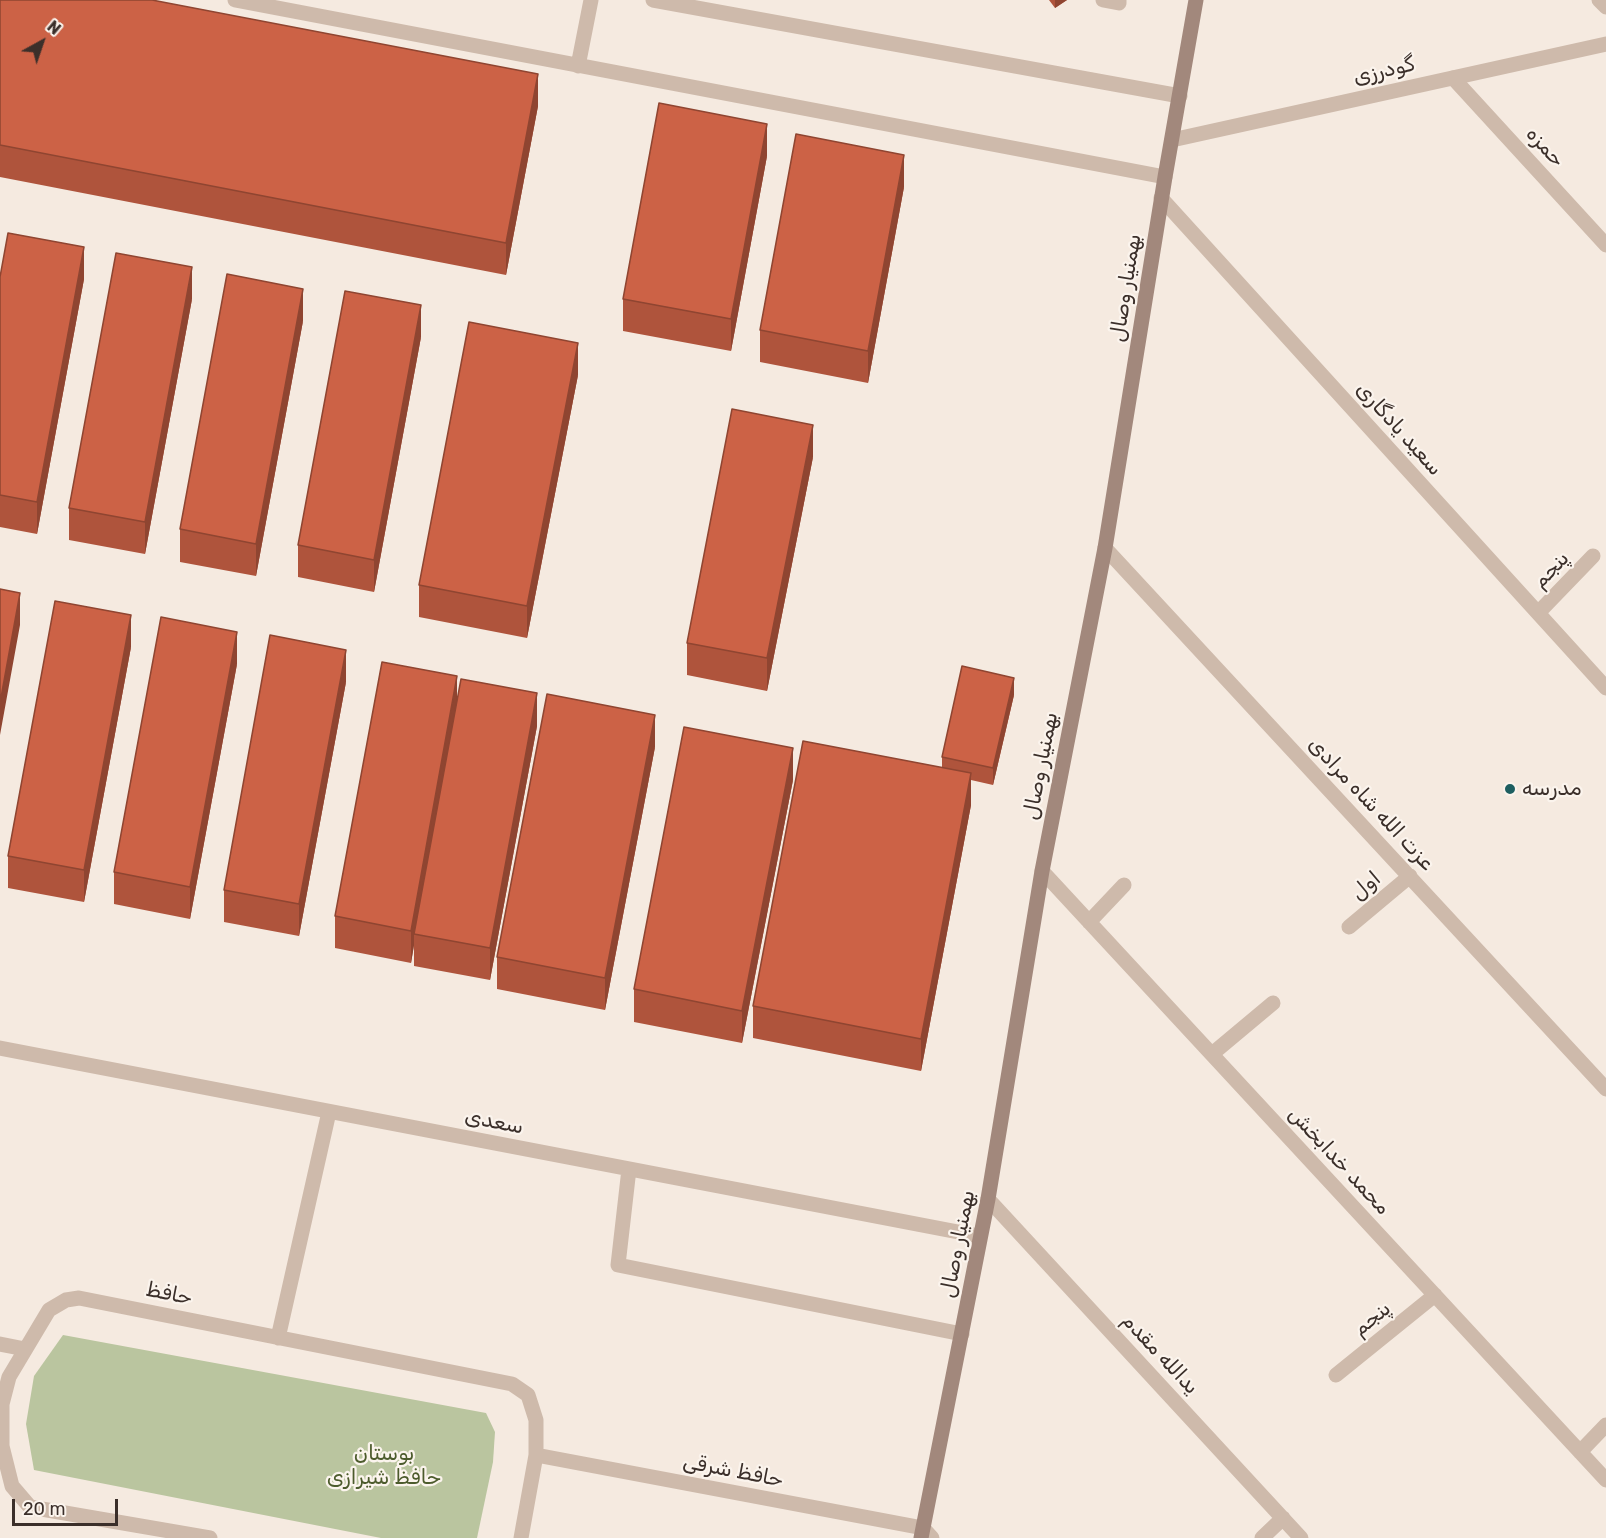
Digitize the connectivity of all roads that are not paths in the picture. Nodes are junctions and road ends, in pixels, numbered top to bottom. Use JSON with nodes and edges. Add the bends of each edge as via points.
{"nodes":[{"id":1,"x":235,"y":0,"type":"edge"},
{"id":2,"x":591,"y":0,"type":"edge"},
{"id":3,"x":653,"y":0,"type":"edge"},
{"id":4,"x":1103,"y":0,"type":"edge"},
{"id":5,"x":1119,"y":0,"type":"edge"},
{"id":6,"x":1197,"y":0,"type":"edge"},
{"id":7,"x":1599,"y":0,"type":"edge"},
{"id":8,"x":1606,"y":7,"type":"edge"},
{"id":9,"x":1606,"y":44,"type":"edge"},
{"id":10,"x":578,"y":66,"type":"junction"},
{"id":11,"x":1453,"y":78,"type":"junction"},
{"id":12,"x":1180,"y":96,"type":"junction"},
{"id":13,"x":1172,"y":140,"type":"junction"},
{"id":14,"x":1165,"y":177,"type":"junction"},
{"id":15,"x":1161,"y":198,"type":"junction"},
{"id":16,"x":1606,"y":244,"type":"edge"},
{"id":17,"x":1105,"y":548,"type":"junction"},
{"id":18,"x":1593,"y":556,"type":"dead end"},
{"id":19,"x":1538,"y":614,"type":"junction"},
{"id":20,"x":1606,"y":688,"type":"edge"},
{"id":21,"x":1042,"y":871,"type":"junction"},
{"id":22,"x":1410,"y":876,"type":"junction"},
{"id":23,"x":1124,"y":885,"type":"dead end"},
{"id":24,"x":1089,"y":922,"type":"junction"},
{"id":25,"x":1349,"y":927,"type":"dead end"},
{"id":26,"x":1273,"y":1003,"type":"dead end"},
{"id":27,"x":0,"y":1048,"type":"edge"},
{"id":28,"x":1212,"y":1054,"type":"junction"},
{"id":29,"x":1606,"y":1089,"type":"edge"},
{"id":30,"x":329,"y":1112,"type":"junction"},
{"id":31,"x":628,"y":1169,"type":"junction"},
{"id":32,"x":988,"y":1199,"type":"junction"},
{"id":33,"x":979,"y":1236,"type":"junction"},
{"id":34,"x":1435,"y":1295,"type":"junction"},
{"id":35,"x":962,"y":1334,"type":"junction"},
{"id":36,"x":278,"y":1338,"type":"junction"},
{"id":37,"x":0,"y":1344,"type":"edge"},
{"id":38,"x":25,"y":1348,"type":"junction"},
{"id":39,"x":1336,"y":1376,"type":"dead end"},
{"id":40,"x":1606,"y":1425,"type":"edge"},
{"id":41,"x":1,"y":1445,"type":"edge"},
{"id":42,"x":1580,"y":1452,"type":"junction"},
{"id":43,"x":536,"y":1455,"type":"junction"},
{"id":44,"x":1606,"y":1480,"type":"edge"},
{"id":45,"x":1283,"y":1518,"type":"junction"},
{"id":46,"x":925,"y":1535,"type":"edge"},
{"id":47,"x":210,"y":1538,"type":"edge"},
{"id":48,"x":521,"y":1538,"type":"edge"},
{"id":49,"x":1262,"y":1538,"type":"edge"},
{"id":50,"x":1301,"y":1538,"type":"edge"}],
"edges":[{"from":1,"to":10,"type":"street"},
{"from":2,"to":10,"type":"street"},
{"from":3,"to":12,"type":"street"},
{"from":4,"to":5,"type":"street"},
{"from":6,"to":12,"type":"main road","name":"بهمنیار وصال"},
{"from":7,"to":8,"type":"street"},
{"from":9,"to":11,"type":"street","name":"گودرزی"},
{"from":10,"to":14,"type":"street"},
{"from":11,"to":13,"type":"street","name":"گودرزی"},
{"from":11,"to":16,"type":"street","name":"حمزه"},
{"from":12,"to":13,"type":"main road","name":"بهمنیار وصال"},
{"from":13,"to":14,"type":"main road","name":"بهمنیار وصال"},
{"from":14,"to":15,"type":"main road","name":"بهمنیار وصال"},
{"from":15,"to":17,"type":"main road","name":"بهمنیار وصال"},
{"from":15,"to":19,"type":"street","name":"سعید یادگاری"},
{"from":17,"to":21,"type":"main road","name":"بهمنیار وصال"},
{"from":17,"to":22,"type":"street","name":"عزت الله شاه مرادی"},
{"from":18,"to":19,"type":"street","name":"پنجم"},
{"from":19,"to":20,"type":"street","name":"سعید یادگاری"},
{"from":21,"to":24,"type":"street","name":"محمد خدابخش"},
{"from":21,"to":32,"type":"main road","name":"بهمنیار وصال"},
{"from":22,"to":25,"type":"street","name":"اول"},
{"from":22,"to":29,"type":"street","name":"عزت الله شاه مرادی"},
{"from":23,"to":24,"type":"street"},
{"from":24,"to":28,"type":"street","name":"محمد خدابخش"},
{"from":26,"to":28,"type":"street"},
{"from":27,"to":30,"type":"street","name":"سعدی"},
{"from":28,"to":34,"type":"street","name":"محمد خدابخش"},
{"from":30,"to":31,"type":"street","name":"سعدی"},
{"from":30,"to":36,"type":"street"},
{"from":31,"to":33,"type":"street","name":"سعدی"},
{"from":31,"to":35,"type":"street","via":[[618,1265]]},
{"from":32,"to":33,"type":"main road","name":"بهمنیار وصال"},
{"from":32,"to":45,"type":"street","name":"یدالله مقدم"},
{"from":33,"to":35,"type":"main road","name":"بهمنیار وصال"},
{"from":34,"to":39,"type":"street","name":"پنجم"},
{"from":34,"to":42,"type":"street","name":"محمد خدابخش"},
{"from":35,"to":46,"type":"main road","name":"بهمنیار وصال"},
{"from":36,"to":38,"type":"street","name":"حافظ","via":[[79,1298],[66,1300],[50,1310]]},
{"from":36,"to":43,"type":"street","name":"حافظ","via":[[512,1384],[528,1395],[531,1403],[536,1420]]},
{"from":37,"to":38,"type":"street"},
{"from":38,"to":41,"type":"street","name":"حافظ","via":[[9,1377],[2,1404]]},
{"from":40,"to":42,"type":"street"},
{"from":41,"to":47,"type":"street","name":"حافظ","via":[[12,1486],[30,1507]]},
{"from":42,"to":44,"type":"street","name":"محمد خدابخش"},
{"from":43,"to":46,"type":"street","name":"حافظ شرقی"},
{"from":43,"to":48,"type":"street","name":"حافظ"},
{"from":45,"to":49,"type":"street"},
{"from":45,"to":50,"type":"street","name":"یدالله مقدم"}]}
